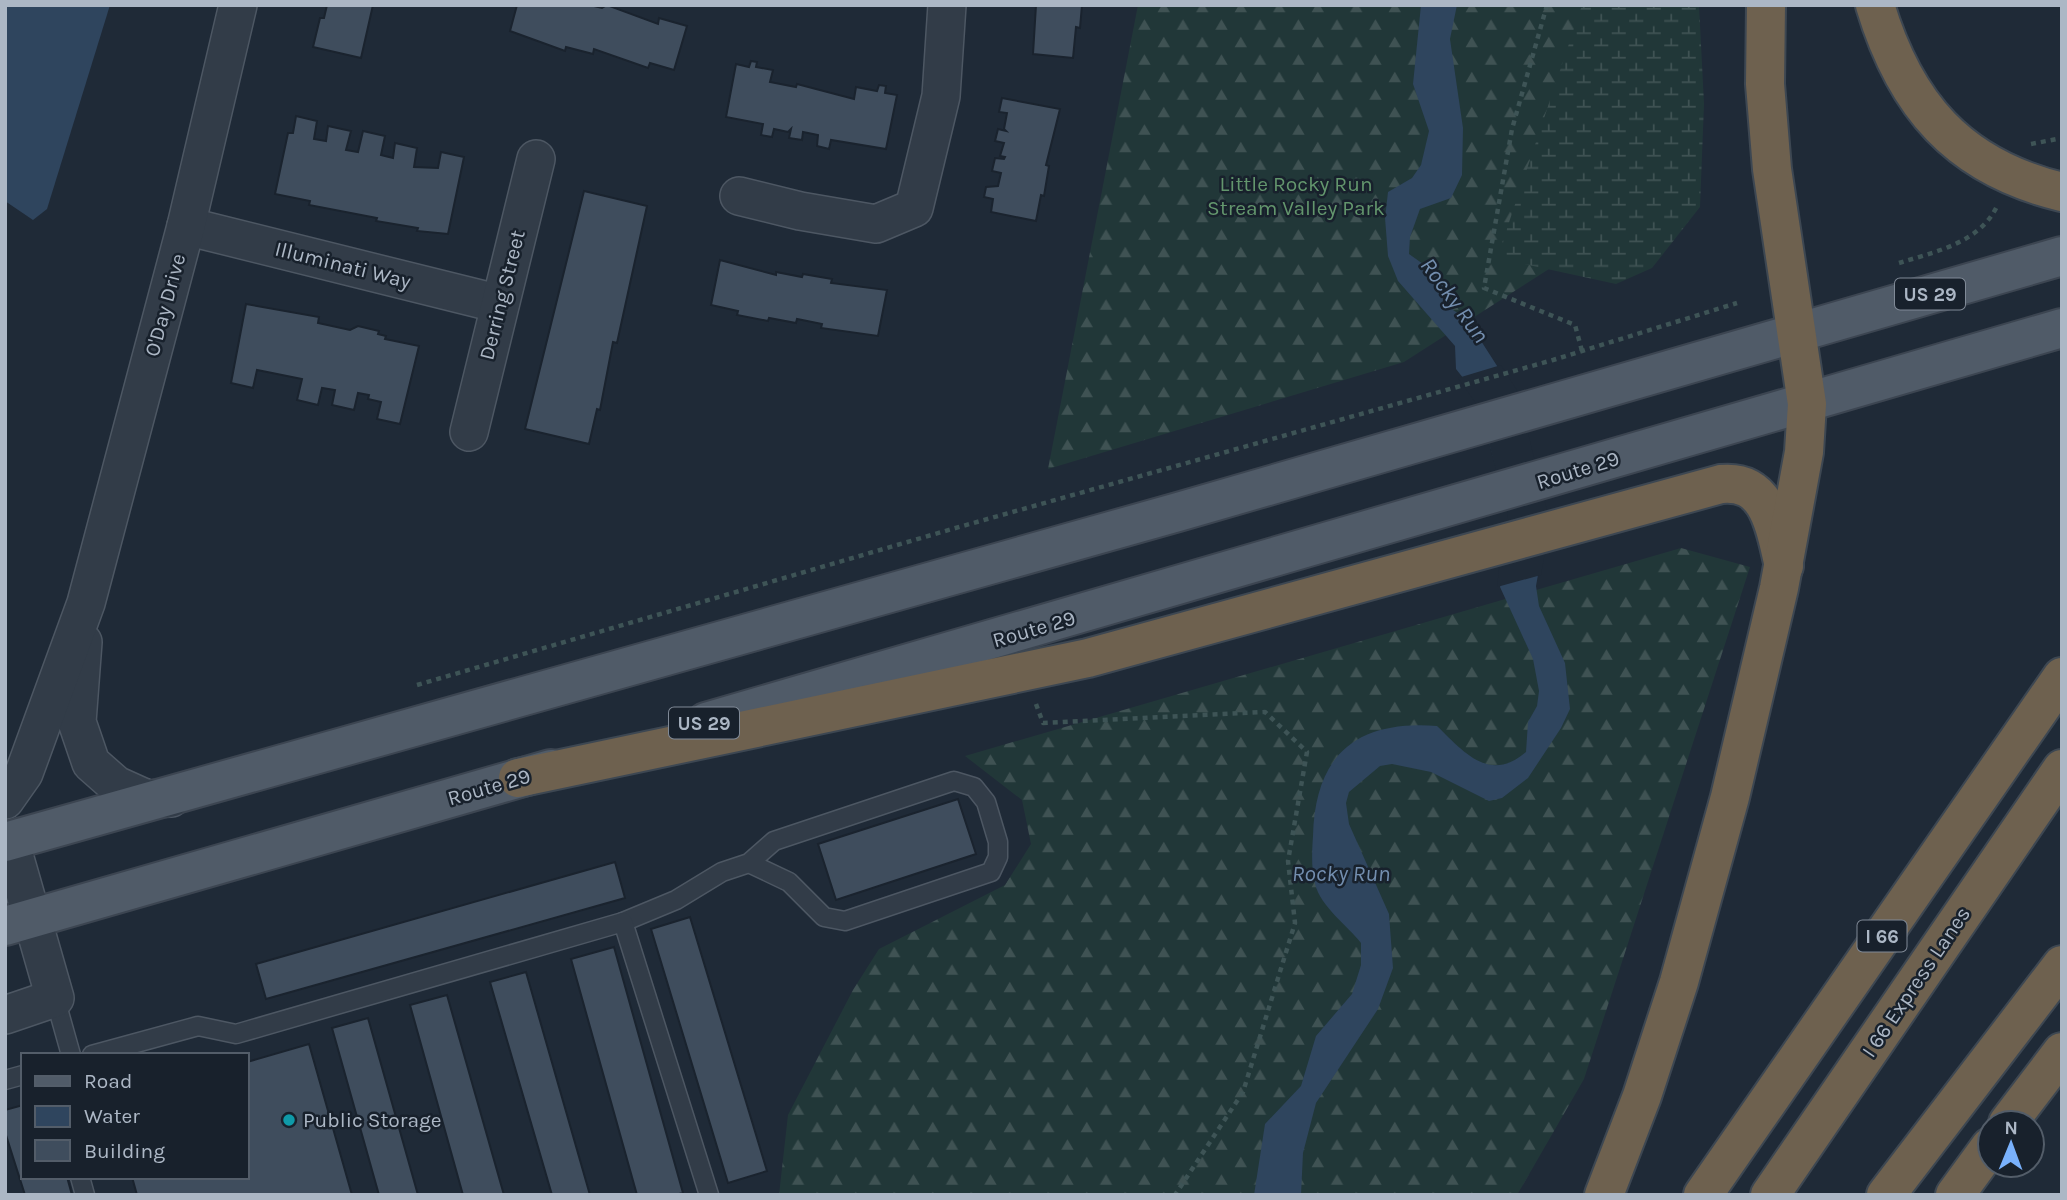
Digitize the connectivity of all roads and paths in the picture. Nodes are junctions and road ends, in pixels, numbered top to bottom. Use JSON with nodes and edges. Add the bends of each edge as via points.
{"nodes":[{"id":1,"x":238,"y":5,"type":"edge"},
{"id":2,"x":947,"y":5,"type":"edge"},
{"id":3,"x":1547,"y":5,"type":"edge"},
{"id":4,"x":1766,"y":5,"type":"edge"},
{"id":5,"x":1875,"y":5,"type":"edge"},
{"id":6,"x":2062,"y":138,"type":"edge"},
{"id":7,"x":536,"y":159,"type":"dead end"},
{"id":8,"x":2011,"y":175,"type":"junction"},
{"id":9,"x":2062,"y":192,"type":"edge"},
{"id":10,"x":739,"y":196,"type":"dead end"},
{"id":11,"x":186,"y":226,"type":"junction"},
{"id":12,"x":2062,"y":256,"type":"edge"},
{"id":13,"x":1896,"y":264,"type":"dead end"},
{"id":14,"x":1737,"y":303,"type":"dead end"},
{"id":15,"x":500,"y":304,"type":"junction"},
{"id":16,"x":2062,"y":328,"type":"edge"},
{"id":17,"x":1798,"y":331,"type":"junction"},
{"id":18,"x":1582,"y":351,"type":"junction"},
{"id":19,"x":1807,"y":404,"type":"junction"},
{"id":20,"x":469,"y":432,"type":"dead end"},
{"id":21,"x":1784,"y":566,"type":"junction"},
{"id":22,"x":86,"y":603,"type":"junction"},
{"id":23,"x":2062,"y":677,"type":"edge"},
{"id":24,"x":410,"y":688,"type":"dead end"},
{"id":25,"x":1031,"y":693,"type":"dead end"},
{"id":26,"x":2062,"y":769,"type":"edge"},
{"id":27,"x":519,"y":778,"type":"junction"},
{"id":28,"x":171,"y":798,"type":"junction"},
{"id":29,"x":5,"y":800,"type":"edge"},
{"id":30,"x":8,"y":841,"type":"edge"},
{"id":31,"x":748,"y":863,"type":"junction"},
{"id":32,"x":19,"y":922,"type":"edge"},
{"id":33,"x":623,"y":922,"type":"junction"},
{"id":34,"x":2062,"y":965,"type":"edge"},
{"id":35,"x":55,"y":998,"type":"junction"},
{"id":36,"x":5,"y":1014,"type":"edge"},
{"id":37,"x":2062,"y":1052,"type":"edge"},
{"id":38,"x":70,"y":1053,"type":"edge"},
{"id":39,"x":99,"y":1053,"type":"edge"},
{"id":40,"x":2062,"y":1075,"type":"edge"},
{"id":41,"x":2018,"y":1109,"type":"edge"},
{"id":42,"x":2020,"y":1109,"type":"edge"},
{"id":43,"x":1976,"y":1166,"type":"edge"},
{"id":44,"x":709,"y":1195,"type":"edge"},
{"id":45,"x":1175,"y":1195,"type":"edge"},
{"id":46,"x":1604,"y":1195,"type":"edge"},
{"id":47,"x":1703,"y":1195,"type":"edge"},
{"id":48,"x":1770,"y":1195,"type":"edge"},
{"id":49,"x":1886,"y":1195,"type":"edge"},
{"id":50,"x":1955,"y":1195,"type":"edge"}],
"edges":[{"from":1,"to":11,"type":"street","name":"O'Day Drive"},
{"from":2,"to":10,"type":"street","via":[[941,96],[914,208],[876,224]]},
{"from":3,"to":18,"type":"path","via":[[1512,129],[1484,288],[1576,325]]},
{"from":4,"to":17,"type":"highway","via":[[1765,84],[1772,169]]},
{"from":5,"to":8,"type":"highway","via":[[1906,84],[1934,121],[1982,162]]},
{"from":6,"to":8,"type":"path","via":[[2026,146]]},
{"from":7,"to":15,"type":"street","name":"Derring Street"},
{"from":8,"to":9,"type":"highway"},
{"from":8,"to":13,"type":"path","via":[[1993,214],[1978,231],[1948,247]]},
{"from":11,"to":15,"type":"street","name":"Illuminati Way"},
{"from":11,"to":22,"type":"street","name":"O'Day Drive"},
{"from":12,"to":17,"type":"main road","number":"US 29"},
{"from":14,"to":18,"type":"path"},
{"from":15,"to":20,"type":"street","name":"Derring Street"},
{"from":16,"to":19,"type":"main road","name":"Route 29","number":"US 29"},
{"from":17,"to":19,"type":"highway"},
{"from":17,"to":28,"type":"main road","number":"US 29"},
{"from":18,"to":24,"type":"path"},
{"from":19,"to":21,"type":"highway","via":[[1804,452]]},
{"from":19,"to":27,"type":"main road","name":"Route 29","number":"US 29"},
{"from":21,"to":27,"type":"highway","via":[[1767,506],[1753,490],[1721,484],[1088,658]]},
{"from":21,"to":46,"type":"highway","via":[[1730,797],[1679,982]]},
{"from":22,"to":28,"type":"street","name":"O'Day Drive","via":[[77,722],[91,762],[126,790],[147,799]]},
{"from":22,"to":29,"type":"street","name":"O'Day Drive","via":[[24,774]]},
{"from":23,"to":47,"type":"highway","number":"I 66"},
{"from":25,"to":45,"type":"path","via":[[1043,723],[1265,712],[1307,752],[1288,861],[1295,923],[1243,1092]]},
{"from":26,"to":48,"type":"highway","name":"I 66 Express Lanes"},
{"from":27,"to":32,"type":"main road","name":"Route 29","number":"US 29"},
{"from":28,"to":30,"type":"main road","number":"US 29"},
{"from":30,"to":32,"type":"street"},
{"from":31,"to":31,"type":"lane","via":[[774,841],[954,781],[974,787],[986,802],[998,842],[991,872],[845,921],[824,917],[789,882]]},
{"from":31,"to":33,"type":"lane"},
{"from":32,"to":35,"type":"street"},
{"from":33,"to":39,"type":"lane","via":[[236,1034],[198,1026]]},
{"from":33,"to":44,"type":"lane"},
{"from":34,"to":49,"type":"highway"},
{"from":35,"to":36,"type":"street"},
{"from":35,"to":38,"type":"lane"},
{"from":37,"to":41,"type":"highway"},
{"from":40,"to":42,"type":"highway"},
{"from":43,"to":50,"type":"highway"}]}
